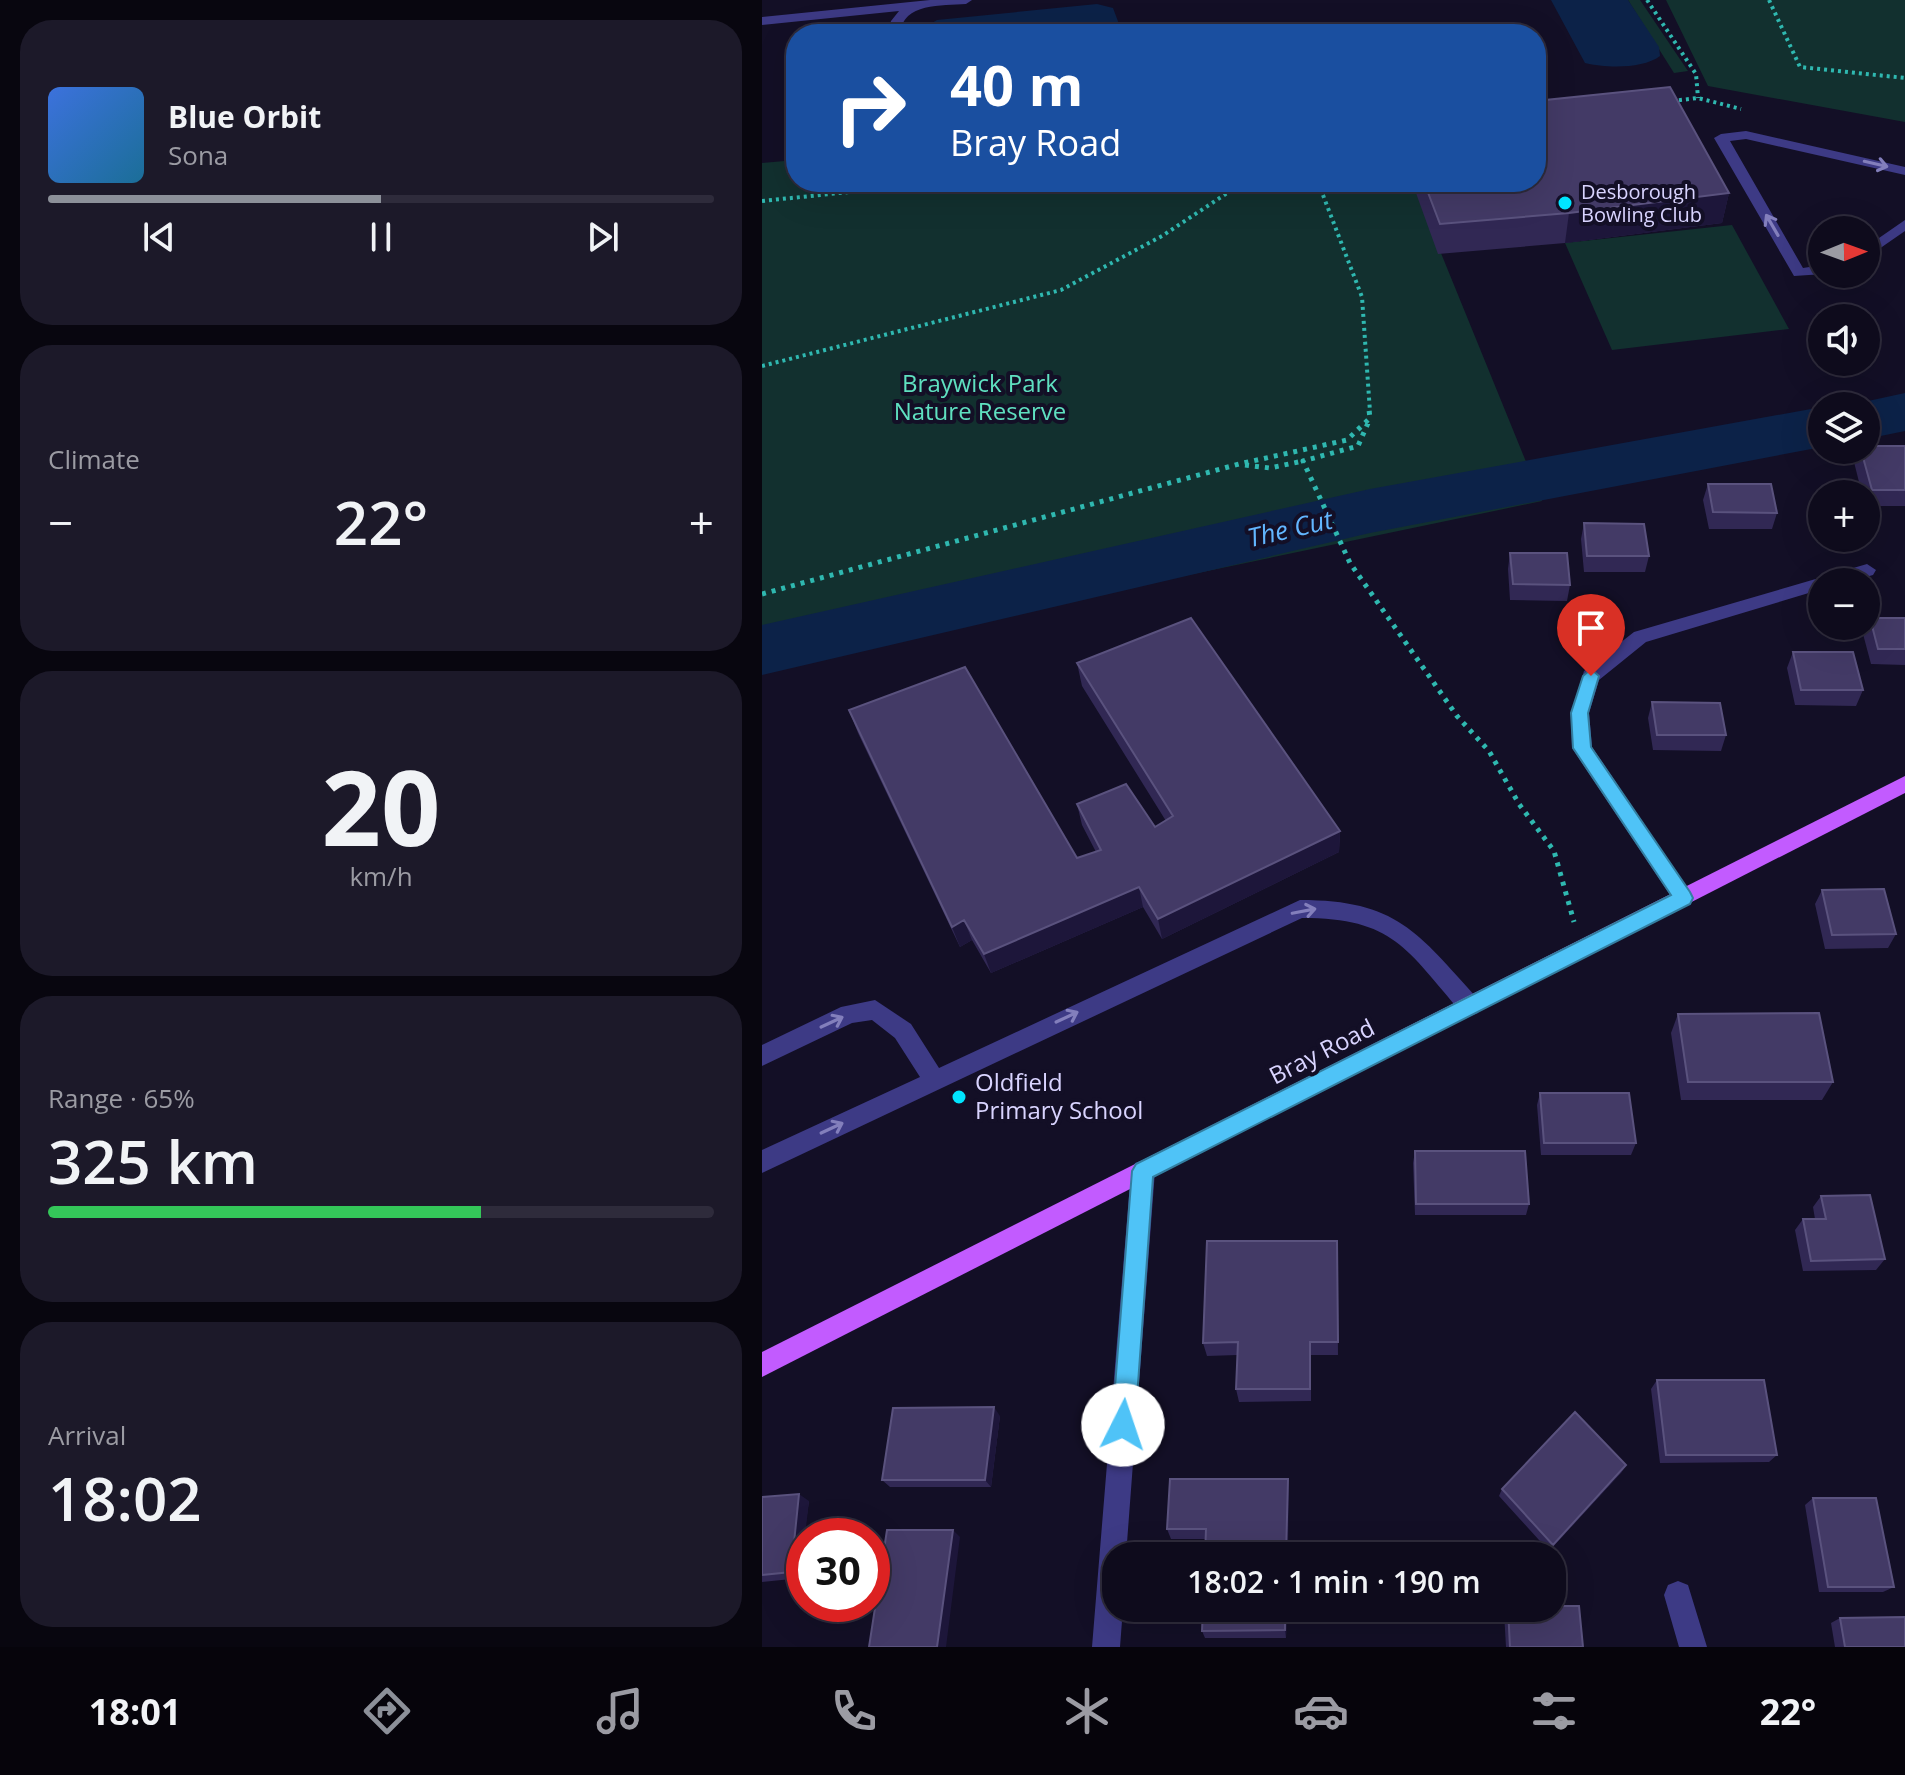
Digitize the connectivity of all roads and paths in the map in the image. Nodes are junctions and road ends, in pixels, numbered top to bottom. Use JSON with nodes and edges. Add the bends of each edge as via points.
{"nodes":[{"id":1,"x":966,"y":0,"type":"edge"},
{"id":2,"x":1647,"y":0,"type":"edge"},
{"id":3,"x":1769,"y":0,"type":"edge"},
{"id":4,"x":913,"y":6,"type":"junction"},
{"id":5,"x":762,"y":21,"type":"edge"},
{"id":6,"x":895,"y":24,"type":"edge"},
{"id":7,"x":1905,"y":78,"type":"edge"},
{"id":8,"x":1669,"y":101,"type":"edge"},
{"id":9,"x":1905,"y":171,"type":"edge"},
{"id":10,"x":850,"y":192,"type":"edge"},
{"id":11,"x":1229,"y":192,"type":"edge"},
{"id":12,"x":1322,"y":192,"type":"edge"},
{"id":13,"x":762,"y":201,"type":"edge"},
{"id":14,"x":1905,"y":224,"type":"edge"},
{"id":15,"x":1880,"y":243,"type":"edge"},
{"id":16,"x":1808,"y":272,"type":"edge"},
{"id":17,"x":762,"y":366,"type":"edge"},
{"id":18,"x":1370,"y":418,"type":"junction"},
{"id":19,"x":1303,"y":461,"type":"junction"},
{"id":20,"x":1239,"y":464,"type":"junction"},
{"id":21,"x":1808,"y":588,"type":"edge"},
{"id":22,"x":762,"y":594,"type":"edge"},
{"id":23,"x":1905,"y":784,"type":"edge"},
{"id":24,"x":1683,"y":898,"type":"junction"},
{"id":25,"x":1582,"y":950,"type":"junction"},
{"id":26,"x":1470,"y":1006,"type":"junction"},
{"id":27,"x":762,"y":1056,"type":"edge"},
{"id":28,"x":935,"y":1080,"type":"junction"},
{"id":29,"x":762,"y":1162,"type":"edge"},
{"id":30,"x":1143,"y":1171,"type":"junction"},
{"id":31,"x":762,"y":1365,"type":"edge"},
{"id":32,"x":1678,"y":1595,"type":"dead end"},
{"id":33,"x":1106,"y":1647,"type":"edge"},
{"id":34,"x":1693,"y":1647,"type":"edge"}],
"edges":[{"from":1,"to":4,"type":"street"},
{"from":2,"to":8,"type":"path","via":[[1696,74],[1698,98]]},
{"from":3,"to":7,"type":"path","via":[[1800,67]]},
{"from":4,"to":5,"type":"street"},
{"from":4,"to":6,"type":"street"},
{"from":16,"to":9,"type":"street","one_way":true,"via":[[1799,273],[1721,138],[1746,135]]},
{"from":10,"to":13,"type":"path"},
{"from":11,"to":17,"type":"path","via":[[1162,236],[1061,290]]},
{"from":12,"to":18,"type":"path","via":[[1362,297]]},
{"from":14,"to":15,"type":"street"},
{"from":18,"to":19,"type":"path","via":[[1358,446]]},
{"from":18,"to":20,"type":"path","via":[[1347,440]]},
{"from":19,"to":20,"type":"path","via":[[1270,468]]},
{"from":19,"to":25,"type":"path","via":[[1350,563],[1457,716],[1489,751],[1554,851]]},
{"from":20,"to":22,"type":"path"},
{"from":21,"to":24,"type":"street","via":[[1640,637],[1591,676],[1580,713],[1582,748]]},
{"from":23,"to":24,"type":"main road","name":"Bray Road"},
{"from":24,"to":25,"type":"main road","name":"Bray Road"},
{"from":25,"to":26,"type":"main road","name":"Bray Road"},
{"from":28,"to":26,"type":"street","one_way":true,"via":[[1300,909],[1334,907],[1399,928]]},
{"from":26,"to":30,"type":"main road","name":"Bray Road"},
{"from":27,"to":28,"type":"street","one_way":true,"via":[[849,1014],[875,1010],[903,1031]]},
{"from":29,"to":28,"type":"street","one_way":true},
{"from":30,"to":31,"type":"main road","name":"Bray Road"},
{"from":30,"to":33,"type":"street"},
{"from":32,"to":34,"type":"street"}]}
